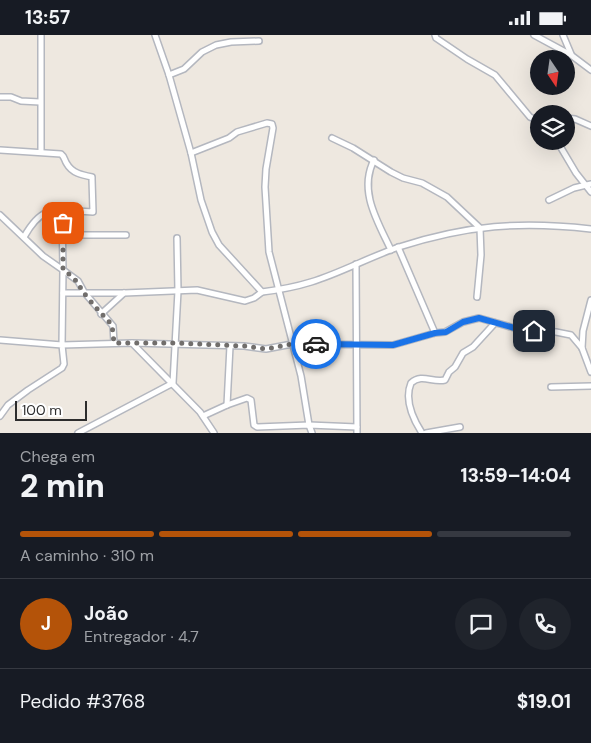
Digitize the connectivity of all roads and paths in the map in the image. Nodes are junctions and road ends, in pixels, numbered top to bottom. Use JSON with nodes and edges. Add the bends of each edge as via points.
{"nodes":[{"id":1,"x":41,"y":35,"type":"edge"},
{"id":2,"x":155,"y":35,"type":"edge"},
{"id":3,"x":434,"y":35,"type":"edge"},
{"id":4,"x":534,"y":35,"type":"edge"},
{"id":5,"x":563,"y":35,"type":"edge"},
{"id":6,"x":259,"y":41,"type":"dead end"},
{"id":7,"x":562,"y":50,"type":"edge"},
{"id":8,"x":569,"y":50,"type":"edge"},
{"id":9,"x":575,"y":58,"type":"edge"},
{"id":10,"x":591,"y":70,"type":"edge"},
{"id":11,"x":169,"y":75,"type":"junction"},
{"id":12,"x":0,"y":97,"type":"edge"},
{"id":13,"x":40,"y":102,"type":"junction"},
{"id":14,"x":530,"y":117,"type":"edge"},
{"id":15,"x":575,"y":119,"type":"edge"},
{"id":16,"x":591,"y":126,"type":"edge"},
{"id":17,"x":332,"y":138,"type":"dead end"},
{"id":18,"x":0,"y":150,"type":"edge"},
{"id":19,"x":562,"y":150,"type":"edge"},
{"id":20,"x":41,"y":152,"type":"junction"},
{"id":21,"x":191,"y":153,"type":"junction"},
{"id":22,"x":374,"y":161,"type":"junction"},
{"id":23,"x":589,"y":185,"type":"edge"},
{"id":24,"x":591,"y":193,"type":"edge"},
{"id":25,"x":549,"y":200,"type":"dead end"},
{"id":26,"x":62,"y":211,"type":"junction"},
{"id":27,"x":0,"y":215,"type":"edge"},
{"id":28,"x":480,"y":228,"type":"junction"},
{"id":29,"x":591,"y":229,"type":"edge"},
{"id":30,"x":63,"y":235,"type":"junction"},
{"id":31,"x":126,"y":235,"type":"dead end"},
{"id":32,"x":24,"y":237,"type":"junction"},
{"id":33,"x":177,"y":238,"type":"dead end"},
{"id":34,"x":398,"y":247,"type":"junction"},
{"id":35,"x":392,"y":250,"type":"junction"},
{"id":36,"x":356,"y":264,"type":"junction"},
{"id":37,"x":63,"y":270,"type":"junction"},
{"id":38,"x":279,"y":290,"type":"junction"},
{"id":39,"x":178,"y":291,"type":"junction"},
{"id":40,"x":84,"y":292,"type":"junction"},
{"id":41,"x":262,"y":292,"type":"junction"},
{"id":42,"x":63,"y":293,"type":"junction"},
{"id":43,"x":124,"y":293,"type":"junction"},
{"id":44,"x":477,"y":297,"type":"dead end"},
{"id":45,"x":591,"y":301,"type":"edge"},
{"id":46,"x":101,"y":314,"type":"junction"},
{"id":47,"x":495,"y":323,"type":"junction"},
{"id":48,"x":435,"y":333,"type":"junction"},
{"id":49,"x":0,"y":340,"type":"edge"},
{"id":50,"x":114,"y":343,"type":"junction"},
{"id":51,"x":132,"y":343,"type":"junction"},
{"id":52,"x":176,"y":343,"type":"junction"},
{"id":53,"x":292,"y":344,"type":"junction"},
{"id":54,"x":357,"y":344,"type":"junction"},
{"id":55,"x":62,"y":345,"type":"junction"},
{"id":56,"x":230,"y":346,"type":"junction"},
{"id":57,"x":582,"y":348,"type":"junction"},
{"id":58,"x":591,"y":372,"type":"edge"},
{"id":59,"x":173,"y":383,"type":"junction"},
{"id":60,"x":591,"y":386,"type":"edge"},
{"id":61,"x":550,"y":387,"type":"dead end"},
{"id":62,"x":227,"y":405,"type":"junction"},
{"id":63,"x":0,"y":416,"type":"edge"},
{"id":64,"x":203,"y":416,"type":"junction"},
{"id":65,"x":309,"y":425,"type":"junction"},
{"id":66,"x":357,"y":427,"type":"junction"},
{"id":67,"x":460,"y":427,"type":"dead end"},
{"id":68,"x":78,"y":433,"type":"edge"},
{"id":69,"x":214,"y":433,"type":"edge"},
{"id":70,"x":312,"y":433,"type":"edge"},
{"id":71,"x":357,"y":433,"type":"edge"},
{"id":72,"x":422,"y":433,"type":"edge"},
{"id":73,"x":426,"y":433,"type":"edge"}],
"edges":[{"from":1,"to":13,"type":"street"},
{"from":2,"to":11,"type":"street"},
{"from":3,"to":14,"type":"street","via":[[495,75]]},
{"from":4,"to":7,"type":"street"},
{"from":5,"to":8,"type":"street"},
{"from":6,"to":11,"type":"street","via":[[216,45],[184,69]]},
{"from":9,"to":10,"type":"street"},
{"from":11,"to":21,"type":"street"},
{"from":12,"to":13,"type":"street"},
{"from":13,"to":20,"type":"street"},
{"from":15,"to":16,"type":"street"},
{"from":17,"to":22,"type":"street"},
{"from":18,"to":20,"type":"street"},
{"from":19,"to":23,"type":"street"},
{"from":20,"to":26,"type":"street","via":[[61,154],[72,171],[92,177],[94,211]]},
{"from":21,"to":38,"type":"street","via":[[237,132],[272,124],[266,212],[269,252]]},
{"from":21,"to":41,"type":"street","via":[[201,200],[214,237]]},
{"from":22,"to":28,"type":"street","via":[[446,197]]},
{"from":22,"to":35,"type":"street","via":[[370,169],[369,197]]},
{"from":23,"to":24,"type":"street"},
{"from":23,"to":25,"type":"street","via":[[574,187]]},
{"from":26,"to":30,"type":"street"},
{"from":26,"to":32,"type":"street","via":[[48,211],[31,225]]},
{"from":27,"to":32,"type":"street"},
{"from":28,"to":29,"type":"street","via":[[546,224]]},
{"from":28,"to":34,"type":"street"},
{"from":28,"to":44,"type":"street"},
{"from":30,"to":31,"type":"street"},
{"from":30,"to":37,"type":"street"},
{"from":32,"to":37,"type":"street"},
{"from":33,"to":39,"type":"street"},
{"from":34,"to":35,"type":"street"},
{"from":34,"to":48,"type":"street"},
{"from":35,"to":36,"type":"street"},
{"from":36,"to":38,"type":"street","via":[[311,282]]},
{"from":36,"to":54,"type":"street"},
{"from":37,"to":40,"type":"street","via":[[78,281]]},
{"from":37,"to":42,"type":"street"},
{"from":38,"to":41,"type":"street"},
{"from":38,"to":53,"type":"street"},
{"from":39,"to":41,"type":"street","via":[[197,290],[245,301]]},
{"from":39,"to":43,"type":"street"},
{"from":39,"to":52,"type":"street"},
{"from":40,"to":42,"type":"street"},
{"from":40,"to":43,"type":"street"},
{"from":40,"to":46,"type":"street"},
{"from":42,"to":55,"type":"street"},
{"from":43,"to":46,"type":"street"},
{"from":45,"to":57,"type":"street"},
{"from":46,"to":50,"type":"street","via":[[113,326]]},
{"from":47,"to":48,"type":"street","via":[[485,318],[473,319],[451,330]]},
{"from":47,"to":57,"type":"street","via":[[526,331],[565,333]]},
{"from":47,"to":72,"type":"street","via":[[463,353],[445,380],[426,377],[411,383],[409,395],[413,419]]},
{"from":48,"to":54,"type":"street","via":[[393,345]]},
{"from":49,"to":55,"type":"street"},
{"from":50,"to":51,"type":"street"},
{"from":50,"to":55,"type":"street"},
{"from":51,"to":52,"type":"street"},
{"from":51,"to":59,"type":"street"},
{"from":52,"to":56,"type":"street"},
{"from":52,"to":59,"type":"street"},
{"from":53,"to":54,"type":"street"},
{"from":53,"to":56,"type":"street","via":[[266,349]]},
{"from":53,"to":65,"type":"street"},
{"from":54,"to":66,"type":"street"},
{"from":55,"to":63,"type":"street","via":[[62,368],[28,389]]},
{"from":56,"to":62,"type":"street"},
{"from":57,"to":58,"type":"street"},
{"from":59,"to":64,"type":"street"},
{"from":59,"to":68,"type":"street"},
{"from":60,"to":61,"type":"street"},
{"from":62,"to":64,"type":"street"},
{"from":62,"to":65,"type":"street","via":[[249,399],[257,427]]},
{"from":64,"to":69,"type":"street"},
{"from":65,"to":66,"type":"street"},
{"from":65,"to":70,"type":"street"},
{"from":66,"to":71,"type":"street"},
{"from":67,"to":73,"type":"street"}]}
